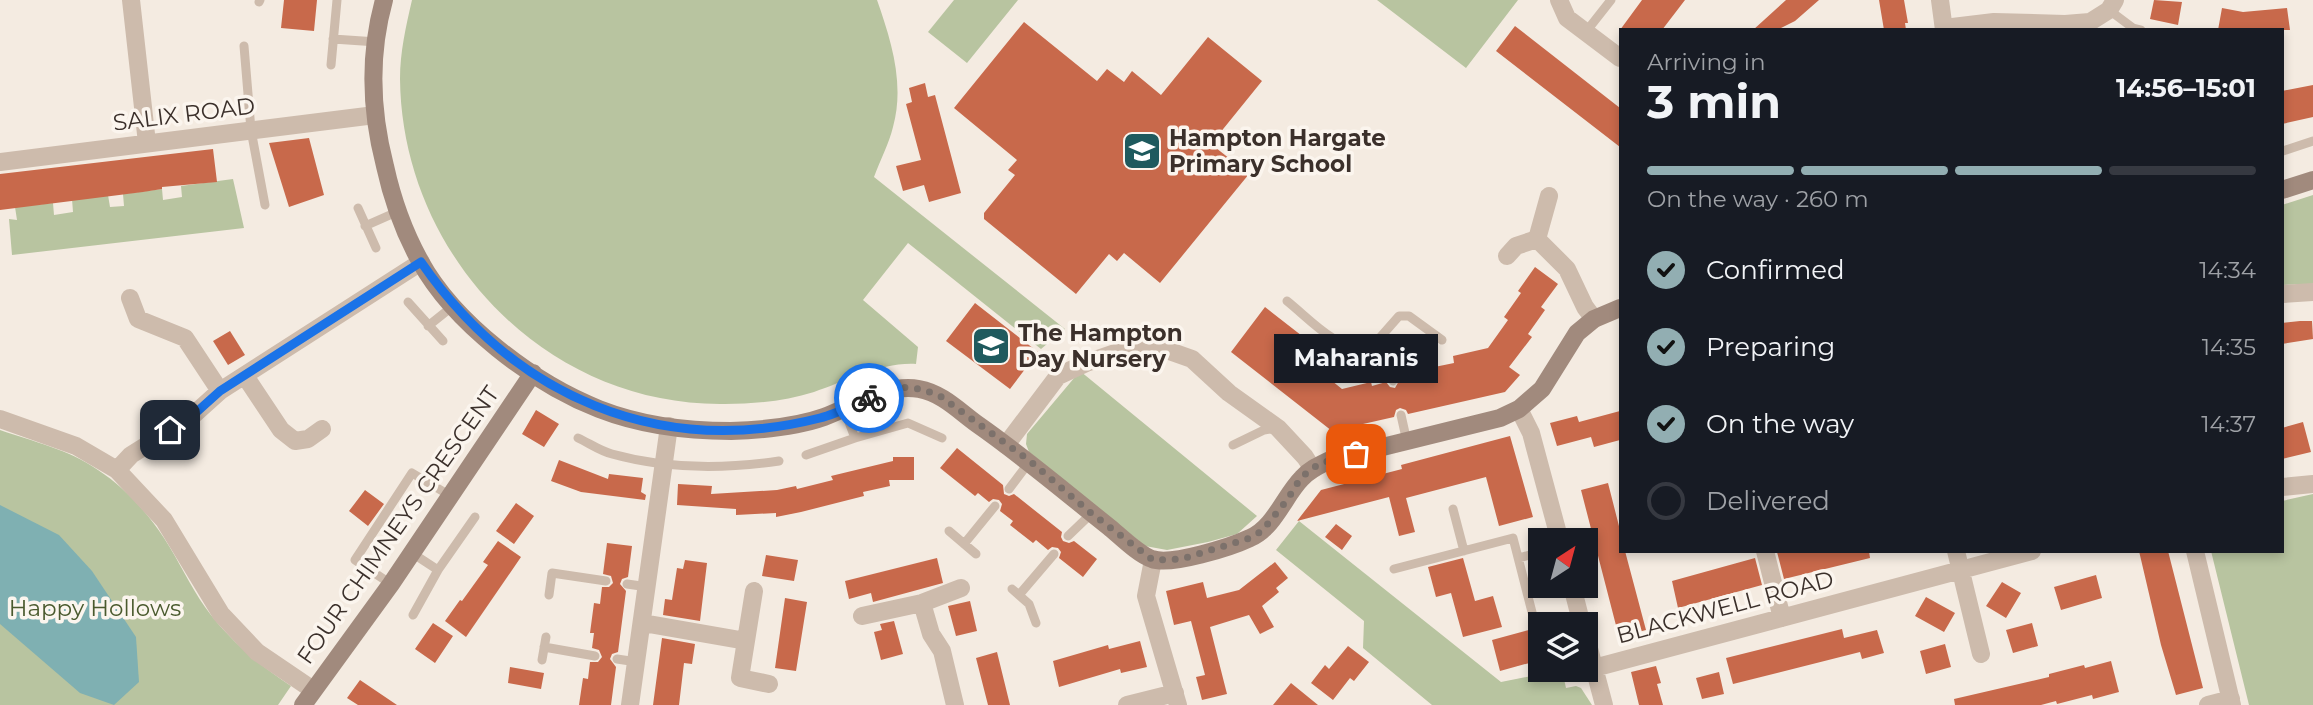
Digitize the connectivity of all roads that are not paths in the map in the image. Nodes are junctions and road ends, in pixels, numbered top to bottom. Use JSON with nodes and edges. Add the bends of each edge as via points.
{"nodes":[{"id":1,"x":131,"y":0,"type":"edge"},
{"id":2,"x":337,"y":0,"type":"edge"},
{"id":3,"x":384,"y":0,"type":"edge"},
{"id":4,"x":1559,"y":0,"type":"edge"},
{"id":5,"x":1611,"y":0,"type":"edge"},
{"id":6,"x":1940,"y":0,"type":"edge"},
{"id":7,"x":2112,"y":5,"type":"edge"},
{"id":8,"x":1944,"y":28,"type":"edge"},
{"id":9,"x":1951,"y":28,"type":"edge"},
{"id":10,"x":2133,"y":28,"type":"edge"},
{"id":11,"x":1585,"y":33,"type":"junction"},
{"id":12,"x":333,"y":39,"type":"junction"},
{"id":13,"x":377,"y":42,"type":"junction"},
{"id":14,"x":244,"y":46,"type":"dead end"},
{"id":15,"x":1619,"y":57,"type":"edge"},
{"id":16,"x":331,"y":65,"type":"dead end"},
{"id":17,"x":375,"y":115,"type":"junction"},
{"id":18,"x":251,"y":130,"type":"junction"},
{"id":19,"x":2313,"y":141,"type":"edge"},
{"id":20,"x":148,"y":143,"type":"junction"},
{"id":21,"x":2284,"y":150,"type":"edge"},
{"id":22,"x":0,"y":162,"type":"edge"},
{"id":23,"x":2313,"y":180,"type":"edge"},
{"id":24,"x":2284,"y":189,"type":"edge"},
{"id":25,"x":1549,"y":196,"type":"dead end"},
{"id":26,"x":265,"y":205,"type":"dead end"},
{"id":27,"x":358,"y":208,"type":"dead end"},
{"id":28,"x":399,"y":211,"type":"junction"},
{"id":29,"x":365,"y":226,"type":"junction"},
{"id":30,"x":1536,"y":239,"type":"junction"},
{"id":31,"x":376,"y":248,"type":"dead end"},
{"id":32,"x":1507,"y":256,"type":"dead end"},
{"id":33,"x":421,"y":262,"type":"junction"},
{"id":34,"x":2313,"y":292,"type":"edge"},
{"id":35,"x":2284,"y":293,"type":"edge"},
{"id":36,"x":130,"y":298,"type":"dead end"},
{"id":37,"x":1287,"y":300,"type":"dead end"},
{"id":38,"x":408,"y":302,"type":"dead end"},
{"id":39,"x":453,"y":306,"type":"junction"},
{"id":40,"x":1619,"y":308,"type":"edge"},
{"id":41,"x":1594,"y":319,"type":"junction"},
{"id":42,"x":428,"y":326,"type":"junction"},
{"id":43,"x":1442,"y":340,"type":"dead end"},
{"id":44,"x":443,"y":341,"type":"dead end"},
{"id":45,"x":1374,"y":345,"type":"junction"},
{"id":46,"x":533,"y":373,"type":"junction"},
{"id":47,"x":246,"y":376,"type":"junction"},
{"id":48,"x":1393,"y":381,"type":"dead end"},
{"id":49,"x":220,"y":391,"type":"junction"},
{"id":50,"x":844,"y":409,"type":"junction"},
{"id":51,"x":1519,"y":409,"type":"junction"},
{"id":52,"x":1401,"y":415,"type":"dead end"},
{"id":53,"x":0,"y":419,"type":"edge"},
{"id":54,"x":669,"y":426,"type":"junction"},
{"id":55,"x":1278,"y":428,"type":"junction"},
{"id":56,"x":322,"y":429,"type":"dead end"},
{"id":57,"x":578,"y":438,"type":"dead end"},
{"id":58,"x":855,"y":438,"type":"junction"},
{"id":59,"x":942,"y":438,"type":"dead end"},
{"id":60,"x":1407,"y":442,"type":"junction"},
{"id":61,"x":1006,"y":444,"type":"junction"},
{"id":62,"x":1233,"y":445,"type":"dead end"},
{"id":63,"x":806,"y":455,"type":"dead end"},
{"id":64,"x":779,"y":461,"type":"dead end"},
{"id":65,"x":1030,"y":461,"type":"junction"},
{"id":66,"x":664,"y":465,"type":"junction"},
{"id":67,"x":1312,"y":468,"type":"junction"},
{"id":68,"x":117,"y":470,"type":"junction"},
{"id":69,"x":2313,"y":484,"type":"edge"},
{"id":70,"x":2284,"y":487,"type":"edge"},
{"id":71,"x":1009,"y":489,"type":"dead end"},
{"id":72,"x":449,"y":495,"type":"junction"},
{"id":73,"x":995,"y":506,"type":"dead end"},
{"id":74,"x":1453,"y":509,"type":"dead end"},
{"id":75,"x":1091,"y":513,"type":"junction"},
{"id":76,"x":475,"y":517,"type":"dead end"},
{"id":77,"x":1557,"y":528,"type":"edge"},
{"id":78,"x":948,"y":531,"type":"dead end"},
{"id":79,"x":1068,"y":536,"type":"dead end"},
{"id":80,"x":964,"y":544,"type":"junction"},
{"id":81,"x":1464,"y":551,"type":"junction"},
{"id":82,"x":412,"y":553,"type":"junction"},
{"id":83,"x":1766,"y":553,"type":"edge"},
{"id":84,"x":1956,"y":553,"type":"edge"},
{"id":85,"x":2024,"y":553,"type":"edge"},
{"id":86,"x":2195,"y":553,"type":"edge"},
{"id":87,"x":976,"y":554,"type":"dead end"},
{"id":88,"x":1054,"y":554,"type":"dead end"},
{"id":89,"x":1528,"y":555,"type":"edge"},
{"id":90,"x":1519,"y":558,"type":"junction"},
{"id":91,"x":1153,"y":560,"type":"junction"},
{"id":92,"x":1394,"y":569,"type":"dead end"},
{"id":93,"x":438,"y":570,"type":"junction"},
{"id":94,"x":1960,"y":570,"type":"junction"},
{"id":95,"x":606,"y":581,"type":"dead end"},
{"id":96,"x":391,"y":584,"type":"junction"},
{"id":97,"x":627,"y":584,"type":"dead end"},
{"id":98,"x":648,"y":587,"type":"junction"},
{"id":99,"x":961,"y":589,"type":"dead end"},
{"id":100,"x":754,"y":591,"type":"dead end"},
{"id":101,"x":549,"y":595,"type":"dead end"},
{"id":102,"x":922,"y":603,"type":"junction"},
{"id":103,"x":1532,"y":612,"type":"edge"},
{"id":104,"x":413,"y":615,"type":"dead end"},
{"id":105,"x":862,"y":616,"type":"dead end"},
{"id":106,"x":1782,"y":618,"type":"junction"},
{"id":107,"x":643,"y":623,"type":"junction"},
{"id":108,"x":1036,"y":623,"type":"dead end"},
{"id":109,"x":546,"y":636,"type":"dead end"},
{"id":110,"x":746,"y":641,"type":"junction"},
{"id":111,"x":544,"y":647,"type":"junction"},
{"id":112,"x":1981,"y":654,"type":"dead end"},
{"id":113,"x":595,"y":656,"type":"dead end"},
{"id":114,"x":617,"y":659,"type":"dead end"},
{"id":115,"x":542,"y":660,"type":"dead end"},
{"id":116,"x":637,"y":662,"type":"junction"},
{"id":117,"x":1598,"y":667,"type":"edge"},
{"id":118,"x":1598,"y":682,"type":"edge"},
{"id":119,"x":769,"y":684,"type":"dead end"},
{"id":120,"x":1176,"y":699,"type":"edge"},
{"id":121,"x":310,"y":700,"type":"edge"},
{"id":122,"x":2232,"y":702,"type":"edge"},
{"id":123,"x":630,"y":705,"type":"edge"},
{"id":124,"x":956,"y":705,"type":"edge"},
{"id":125,"x":1127,"y":705,"type":"edge"},
{"id":126,"x":1604,"y":705,"type":"edge"},
{"id":127,"x":2208,"y":705,"type":"edge"}],
"edges":[{"from":1,"to":20,"type":"street"},
{"from":2,"to":12,"type":"lane"},
{"from":3,"to":13,"type":"street"},
{"from":4,"to":11,"type":"street","via":[[1567,18]]},
{"from":5,"to":11,"type":"lane"},
{"from":6,"to":8,"type":"street"},
{"from":7,"to":9,"type":"street","via":[[2090,22],[1994,22]]},
{"from":7,"to":10,"type":"lane"},
{"from":11,"to":15,"type":"street"},
{"from":12,"to":13,"type":"lane"},
{"from":12,"to":16,"type":"lane"},
{"from":13,"to":17,"type":"street"},
{"from":14,"to":18,"type":"lane"},
{"from":17,"to":18,"type":"street","name":"SALIX ROAD"},
{"from":17,"to":28,"type":"street","via":[[381,154]]},
{"from":18,"to":20,"type":"street","name":"SALIX ROAD"},
{"from":18,"to":26,"type":"lane"},
{"from":19,"to":21,"type":"lane"},
{"from":20,"to":22,"type":"street","name":"SALIX ROAD"},
{"from":23,"to":24,"type":"street"},
{"from":25,"to":30,"type":"street"},
{"from":27,"to":29,"type":"lane"},
{"from":28,"to":29,"type":"lane"},
{"from":28,"to":33,"type":"street"},
{"from":29,"to":31,"type":"lane"},
{"from":30,"to":32,"type":"street","via":[[1516,246]]},
{"from":30,"to":41,"type":"street","via":[[1567,270]]},
{"from":33,"to":39,"type":"street"},
{"from":33,"to":47,"type":"street"},
{"from":34,"to":35,"type":"street"},
{"from":36,"to":49,"type":"street","via":[[138,319],[185,338]]},
{"from":37,"to":45,"type":"lane","via":[[1335,341],[1353,349],[1369,350]]},
{"from":38,"to":42,"type":"lane"},
{"from":39,"to":42,"type":"lane"},
{"from":39,"to":46,"type":"street","via":[[491,343]]},
{"from":40,"to":41,"type":"street"},
{"from":41,"to":51,"type":"street","via":[[1577,333],[1542,389]]},
{"from":42,"to":44,"type":"lane"},
{"from":43,"to":45,"type":"lane","via":[[1409,316],[1399,316]]},
{"from":45,"to":48,"type":"lane","via":[[1387,356]]},
{"from":46,"to":54,"type":"street","via":[[598,409]]},
{"from":46,"to":72,"type":"street","name":"FOUR CHIMNEYS CRESCENT"},
{"from":47,"to":49,"type":"street"},
{"from":47,"to":56,"type":"street","via":[[281,430],[295,441]]},
{"from":49,"to":68,"type":"street"},
{"from":50,"to":54,"type":"street","via":[[767,428],[733,431]]},
{"from":50,"to":58,"type":"lane"},
{"from":50,"to":61,"type":"street","via":[[900,387],[921,389],[940,396]]},
{"from":51,"to":60,"type":"street"},
{"from":51,"to":77,"type":"street","via":[[1531,433]]},
{"from":52,"to":60,"type":"lane"},
{"from":53,"to":68,"type":"street","via":[[76,446]]},
{"from":54,"to":66,"type":"street"},
{"from":55,"to":61,"type":"street","via":[[1192,359],[1158,347],[1118,352],[1058,376]]},
{"from":55,"to":62,"type":"lane"},
{"from":55,"to":67,"type":"street"},
{"from":57,"to":66,"type":"lane","via":[[610,454]]},
{"from":58,"to":59,"type":"lane","via":[[908,424]]},
{"from":58,"to":63,"type":"lane"},
{"from":60,"to":67,"type":"street"},
{"from":61,"to":65,"type":"street"},
{"from":64,"to":66,"type":"lane","via":[[736,467]]},
{"from":65,"to":71,"type":"lane"},
{"from":65,"to":75,"type":"street"},
{"from":66,"to":98,"type":"street"},
{"from":67,"to":91,"type":"street","via":[[1262,531],[1250,538],[1182,559]]},
{"from":68,"to":121,"type":"street","via":[[163,520],[221,614]]},
{"from":69,"to":70,"type":"street"},
{"from":72,"to":82,"type":"street","name":"FOUR CHIMNEYS CRESCENT"},
{"from":72,"to":96,"type":"lane","via":[[412,473],[355,560]]},
{"from":73,"to":80,"type":"lane"},
{"from":74,"to":81,"type":"lane"},
{"from":75,"to":79,"type":"lane"},
{"from":75,"to":91,"type":"street"},
{"from":76,"to":93,"type":"lane"},
{"from":78,"to":80,"type":"lane"},
{"from":80,"to":87,"type":"lane"},
{"from":81,"to":90,"type":"lane","via":[[1513,538]]},
{"from":81,"to":92,"type":"lane"},
{"from":82,"to":93,"type":"lane"},
{"from":82,"to":96,"type":"street","name":"FOUR CHIMNEYS CRESCENT"},
{"from":83,"to":106,"type":"street"},
{"from":84,"to":94,"type":"street"},
{"from":85,"to":94,"type":"street","name":"BLACKWELL ROAD"},
{"from":86,"to":122,"type":"street"},
{"from":88,"to":108,"type":"lane","via":[[1015,592],[1029,604]]},
{"from":89,"to":90,"type":"lane"},
{"from":90,"to":103,"type":"lane"},
{"from":91,"to":120,"type":"street","via":[[1146,596]]},
{"from":93,"to":104,"type":"lane"},
{"from":94,"to":106,"type":"street","name":"BLACKWELL ROAD"},
{"from":94,"to":112,"type":"street"},
{"from":95,"to":101,"type":"lane","via":[[552,573]]},
{"from":96,"to":121,"type":"street","name":"FOUR CHIMNEYS CRESCENT"},
{"from":97,"to":98,"type":"lane"},
{"from":98,"to":107,"type":"street"},
{"from":99,"to":102,"type":"street"},
{"from":100,"to":110,"type":"street"},
{"from":102,"to":105,"type":"street"},
{"from":102,"to":124,"type":"street","via":[[930,634],[942,651]]},
{"from":106,"to":117,"type":"street","name":"BLACKWELL ROAD"},
{"from":107,"to":110,"type":"street"},
{"from":107,"to":116,"type":"street"},
{"from":109,"to":111,"type":"lane"},
{"from":110,"to":119,"type":"street","via":[[740,678]]},
{"from":111,"to":113,"type":"lane"},
{"from":111,"to":115,"type":"lane"},
{"from":114,"to":116,"type":"lane"},
{"from":116,"to":123,"type":"street"},
{"from":118,"to":126,"type":"street"},
{"from":120,"to":125,"type":"street"},
{"from":122,"to":127,"type":"street"}]}
